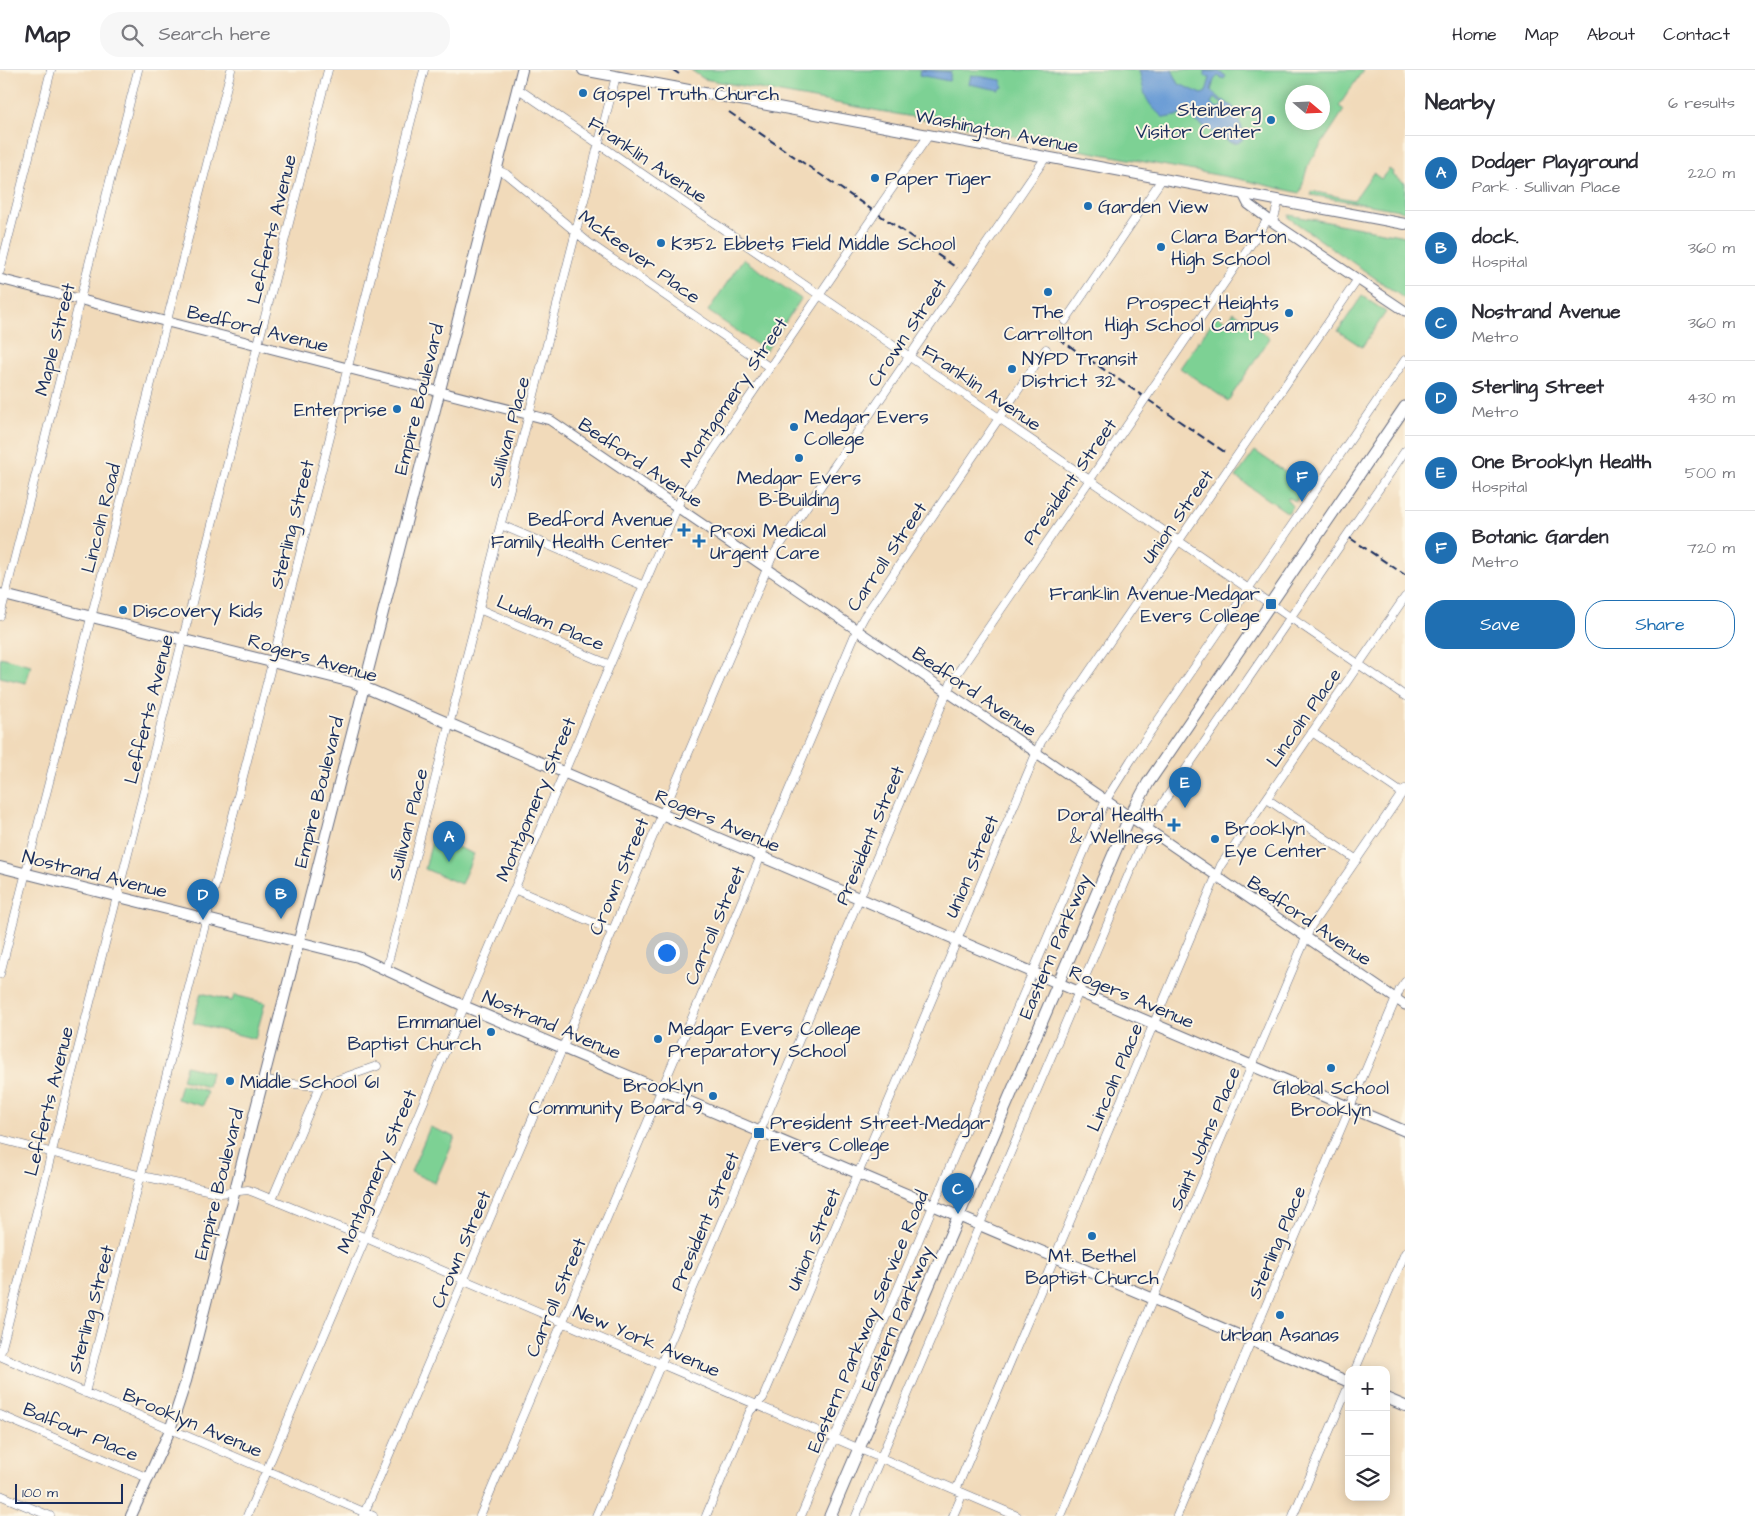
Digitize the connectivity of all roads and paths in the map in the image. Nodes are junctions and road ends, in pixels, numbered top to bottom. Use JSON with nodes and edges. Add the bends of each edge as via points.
{"nodes":[{"id":1,"x":51,"y":70,"type":"edge"},
{"id":2,"x":138,"y":70,"type":"edge"},
{"id":3,"x":231,"y":70,"type":"edge"},
{"id":4,"x":328,"y":70,"type":"edge"},
{"id":5,"x":424,"y":70,"type":"edge"},
{"id":6,"x":522,"y":70,"type":"edge"},
{"id":7,"x":584,"y":70,"type":"edge"},
{"id":8,"x":616,"y":76,"type":"junction"},
{"id":9,"x":517,"y":88,"type":"junction"},
{"id":10,"x":928,"y":135,"type":"junction"},
{"id":11,"x":598,"y":144,"type":"junction"},
{"id":12,"x":1046,"y":157,"type":"junction"},
{"id":13,"x":495,"y":170,"type":"junction"},
{"id":14,"x":1162,"y":179,"type":"junction"},
{"id":15,"x":1243,"y":194,"type":"junction"},
{"id":16,"x":1279,"y":200,"type":"junction"},
{"id":17,"x":1270,"y":220,"type":"junction"},
{"id":18,"x":1405,"y":224,"type":"edge"},
{"id":19,"x":576,"y":232,"type":"junction"},
{"id":20,"x":0,"y":271,"type":"edge"},
{"id":21,"x":0,"y":279,"type":"edge"},
{"id":22,"x":1358,"y":279,"type":"junction"},
{"id":23,"x":819,"y":295,"type":"junction"},
{"id":24,"x":80,"y":300,"type":"junction"},
{"id":25,"x":1405,"y":311,"type":"edge"},
{"id":26,"x":167,"y":321,"type":"junction"},
{"id":27,"x":1066,"y":321,"type":"dead end"},
{"id":28,"x":258,"y":344,"type":"junction"},
{"id":29,"x":1046,"y":349,"type":"dead end"},
{"id":30,"x":909,"y":357,"type":"junction"},
{"id":31,"x":1405,"y":360,"type":"edge"},
{"id":32,"x":769,"y":366,"type":"junction"},
{"id":33,"x":348,"y":368,"type":"junction"},
{"id":34,"x":438,"y":391,"type":"junction"},
{"id":35,"x":1405,"y":407,"type":"edge"},
{"id":36,"x":530,"y":414,"type":"junction"},
{"id":37,"x":999,"y":418,"type":"junction"},
{"id":38,"x":1405,"y":451,"type":"edge"},
{"id":39,"x":1089,"y":480,"type":"junction"},
{"id":40,"x":677,"y":507,"type":"junction"},
{"id":41,"x":501,"y":526,"type":"junction"},
{"id":42,"x":1179,"y":541,"type":"junction"},
{"id":43,"x":767,"y":568,"type":"junction"},
{"id":44,"x":644,"y":586,"type":"junction"},
{"id":45,"x":1248,"y":588,"type":"junction"},
{"id":46,"x":3,"y":594,"type":"edge"},
{"id":47,"x":1405,"y":597,"type":"edge"},
{"id":48,"x":1270,"y":604,"type":"junction"},
{"id":49,"x":479,"y":609,"type":"junction"},
{"id":50,"x":0,"y":616,"type":"edge"},
{"id":51,"x":91,"y":617,"type":"junction"},
{"id":52,"x":1290,"y":618,"type":"junction"},
{"id":53,"x":857,"y":630,"type":"junction"},
{"id":54,"x":182,"y":641,"type":"junction"},
{"id":55,"x":272,"y":663,"type":"junction"},
{"id":56,"x":1360,"y":664,"type":"junction"},
{"id":57,"x":610,"y":665,"type":"junction"},
{"id":58,"x":363,"y":687,"type":"junction"},
{"id":59,"x":948,"y":691,"type":"junction"},
{"id":60,"x":1405,"y":696,"type":"edge"},
{"id":61,"x":450,"y":724,"type":"junction"},
{"id":62,"x":1312,"y":732,"type":"junction"},
{"id":63,"x":1037,"y":752,"type":"junction"},
{"id":64,"x":564,"y":773,"type":"junction"},
{"id":65,"x":1404,"y":791,"type":"edge"},
{"id":66,"x":1267,"y":799,"type":"junction"},
{"id":67,"x":1106,"y":800,"type":"junction"},
{"id":68,"x":662,"y":815,"type":"junction"},
{"id":69,"x":1130,"y":816,"type":"junction"},
{"id":70,"x":1148,"y":829,"type":"junction"},
{"id":71,"x":761,"y":857,"type":"junction"},
{"id":72,"x":1357,"y":860,"type":"junction"},
{"id":73,"x":0,"y":867,"type":"edge"},
{"id":74,"x":26,"y":873,"type":"junction"},
{"id":75,"x":1216,"y":876,"type":"junction"},
{"id":76,"x":514,"y":889,"type":"junction"},
{"id":77,"x":117,"y":896,"type":"junction"},
{"id":78,"x":859,"y":899,"type":"junction"},
{"id":79,"x":207,"y":919,"type":"junction"},
{"id":80,"x":613,"y":931,"type":"junction"},
{"id":81,"x":1306,"y":937,"type":"junction"},
{"id":82,"x":957,"y":941,"type":"junction"},
{"id":83,"x":298,"y":943,"type":"junction"},
{"id":84,"x":386,"y":970,"type":"junction"},
{"id":85,"x":1032,"y":973,"type":"junction"},
{"id":86,"x":0,"y":974,"type":"edge"},
{"id":87,"x":1405,"y":982,"type":"edge"},
{"id":88,"x":1057,"y":983,"type":"junction"},
{"id":89,"x":1079,"y":993,"type":"junction"},
{"id":90,"x":1396,"y":999,"type":"junction"},
{"id":91,"x":1405,"y":1005,"type":"edge"},
{"id":92,"x":464,"y":1006,"type":"junction"},
{"id":93,"x":1154,"y":1024,"type":"junction"},
{"id":94,"x":563,"y":1048,"type":"junction"},
{"id":95,"x":377,"y":1066,"type":"dead end"},
{"id":96,"x":1252,"y":1066,"type":"junction"},
{"id":97,"x":263,"y":1079,"type":"junction"},
{"id":98,"x":320,"y":1086,"type":"junction"},
{"id":99,"x":661,"y":1089,"type":"junction"},
{"id":100,"x":1350,"y":1108,"type":"junction"},
{"id":101,"x":760,"y":1131,"type":"junction"},
{"id":102,"x":1405,"y":1132,"type":"edge"},
{"id":103,"x":0,"y":1139,"type":"edge"},
{"id":104,"x":52,"y":1153,"type":"junction"},
{"id":105,"x":858,"y":1173,"type":"junction"},
{"id":106,"x":142,"y":1176,"type":"junction"},
{"id":107,"x":234,"y":1191,"type":"junction"},
{"id":108,"x":272,"y":1199,"type":"junction"},
{"id":109,"x":934,"y":1205,"type":"junction"},
{"id":110,"x":959,"y":1216,"type":"junction"},
{"id":111,"x":981,"y":1225,"type":"junction"},
{"id":112,"x":366,"y":1238,"type":"junction"},
{"id":113,"x":1405,"y":1253,"type":"edge"},
{"id":114,"x":1055,"y":1257,"type":"junction"},
{"id":115,"x":464,"y":1280,"type":"junction"},
{"id":116,"x":1153,"y":1299,"type":"junction"},
{"id":117,"x":562,"y":1322,"type":"junction"},
{"id":118,"x":1251,"y":1341,"type":"junction"},
{"id":119,"x":0,"y":1355,"type":"edge"},
{"id":120,"x":660,"y":1364,"type":"junction"},
{"id":121,"x":1357,"y":1366,"type":"edge"},
{"id":122,"x":1345,"y":1382,"type":"edge"},
{"id":123,"x":85,"y":1393,"type":"junction"},
{"id":124,"x":1345,"y":1393,"type":"edge"},
{"id":125,"x":1390,"y":1400,"type":"edge"},
{"id":126,"x":756,"y":1405,"type":"junction"},
{"id":127,"x":1405,"y":1406,"type":"edge"},
{"id":128,"x":0,"y":1415,"type":"edge"},
{"id":129,"x":170,"y":1430,"type":"junction"},
{"id":130,"x":834,"y":1438,"type":"junction"},
{"id":131,"x":859,"y":1449,"type":"junction"},
{"id":132,"x":881,"y":1458,"type":"junction"},
{"id":133,"x":267,"y":1471,"type":"junction"},
{"id":134,"x":148,"y":1478,"type":"junction"},
{"id":135,"x":959,"y":1491,"type":"junction"},
{"id":136,"x":0,"y":1495,"type":"edge"},
{"id":137,"x":364,"y":1514,"type":"edge"},
{"id":138,"x":50,"y":1516,"type":"edge"},
{"id":139,"x":131,"y":1516,"type":"edge"},
{"id":140,"x":247,"y":1516,"type":"edge"},
{"id":141,"x":373,"y":1516,"type":"edge"},
{"id":142,"x":480,"y":1516,"type":"edge"},
{"id":143,"x":596,"y":1516,"type":"edge"},
{"id":144,"x":706,"y":1516,"type":"edge"},
{"id":145,"x":801,"y":1516,"type":"edge"},
{"id":146,"x":830,"y":1516,"type":"edge"},
{"id":147,"x":856,"y":1516,"type":"edge"},
{"id":148,"x":953,"y":1516,"type":"edge"},
{"id":149,"x":1017,"y":1516,"type":"edge"},
{"id":150,"x":1061,"y":1516,"type":"edge"},
{"id":151,"x":1177,"y":1516,"type":"edge"},
{"id":152,"x":1293,"y":1516,"type":"edge"}],
"edges":[{"from":1,"to":20,"type":"street"},
{"from":2,"to":24,"type":"street","name":"Maple Street"},
{"from":3,"to":26,"type":"street","name":"Lincoln Road"},
{"from":4,"to":28,"type":"street","name":"Lefferts Avenue"},
{"from":5,"to":33,"type":"street","name":"Sterling Street"},
{"from":6,"to":9,"type":"main road","name":"Empire Boulevard"},
{"from":7,"to":8,"type":"main road","name":"Washington Avenue"},
{"from":8,"to":10,"type":"main road","name":"Washington Avenue","bridge":true},
{"from":8,"to":11,"type":"street","name":"Sullivan Place"},
{"from":9,"to":11,"type":"street","name":"Franklin Avenue"},
{"from":9,"to":13,"type":"main road","name":"Empire Boulevard"},
{"from":10,"to":12,"type":"main road","name":"Washington Avenue"},
{"from":10,"to":23,"type":"street","name":"Montgomery Street","bridge":true},
{"from":11,"to":19,"type":"street","name":"Sullivan Place"},
{"from":11,"to":23,"type":"street","name":"Franklin Avenue"},
{"from":12,"to":14,"type":"main road","name":"Washington Avenue"},
{"from":12,"to":30,"type":"street","name":"Crown Street"},
{"from":13,"to":19,"type":"street","name":"McKeever Place","via":[[506,174]]},
{"from":13,"to":34,"type":"main road","name":"Empire Boulevard"},
{"from":14,"to":15,"type":"main road","name":"Washington Avenue"},
{"from":14,"to":27,"type":"street"},
{"from":15,"to":16,"type":"main road","name":"Washington Avenue"},
{"from":15,"to":17,"type":"street","via":[[1248,204]]},
{"from":16,"to":17,"type":"street","name":"President Street"},
{"from":16,"to":18,"type":"main road","name":"Washington Avenue"},
{"from":17,"to":22,"type":"street"},
{"from":17,"to":39,"type":"street","name":"President Street","bridge":true},
{"from":19,"to":32,"type":"street","name":"McKeever Place"},
{"from":19,"to":36,"type":"street","name":"Sullivan Place"},
{"from":21,"to":24,"type":"street","name":"Bedford Avenue"},
{"from":22,"to":25,"type":"street"},
{"from":22,"to":42,"type":"street","name":"Union Street"},
{"from":23,"to":30,"type":"street","name":"Franklin Avenue"},
{"from":23,"to":32,"type":"street","name":"Montgomery Street"},
{"from":24,"to":26,"type":"street","name":"Bedford Avenue"},
{"from":24,"to":46,"type":"street","name":"Maple Street"},
{"from":26,"to":28,"type":"street","name":"Bedford Avenue"},
{"from":26,"to":51,"type":"street","name":"Lincoln Road"},
{"from":28,"to":33,"type":"street","name":"Bedford Avenue"},
{"from":28,"to":54,"type":"street","name":"Lefferts Avenue"},
{"from":29,"to":37,"type":"street","name":"Carroll Street"},
{"from":30,"to":37,"type":"street","name":"Franklin Avenue"},
{"from":30,"to":43,"type":"street","name":"Crown Street"},
{"from":31,"to":45,"type":"street","name":"Eastern Parkway Service Road"},
{"from":32,"to":40,"type":"street","name":"Montgomery Street"},
{"from":33,"to":34,"type":"street","name":"Bedford Avenue"},
{"from":33,"to":55,"type":"street","name":"Sterling Street"},
{"from":34,"to":36,"type":"street","name":"Bedford Avenue"},
{"from":34,"to":58,"type":"main road","name":"Empire Boulevard"},
{"from":35,"to":48,"type":"main road","name":"Eastern Parkway"},
{"from":36,"to":40,"type":"street","name":"Bedford Avenue","via":[[550,420]]},
{"from":36,"to":41,"type":"street","name":"Sullivan Place"},
{"from":37,"to":39,"type":"street","name":"Franklin Avenue"},
{"from":37,"to":53,"type":"street","name":"Carroll Street"},
{"from":38,"to":52,"type":"street"},
{"from":39,"to":42,"type":"street","name":"Franklin Avenue"},
{"from":39,"to":59,"type":"street","name":"President Street"},
{"from":40,"to":43,"type":"street","name":"Bedford Avenue"},
{"from":40,"to":44,"type":"street","name":"Montgomery Street"},
{"from":41,"to":44,"type":"street"},
{"from":41,"to":49,"type":"street","name":"Sullivan Place"},
{"from":42,"to":45,"type":"street","name":"Franklin Avenue"},
{"from":42,"to":63,"type":"street","name":"Union Street"},
{"from":43,"to":53,"type":"street","name":"Bedford Avenue"},
{"from":43,"to":68,"type":"street","name":"Crown Street"},
{"from":44,"to":57,"type":"street","name":"Montgomery Street"},
{"from":45,"to":48,"type":"street","name":"Franklin Avenue"},
{"from":45,"to":67,"type":"street","name":"Eastern Parkway Service Road"},
{"from":46,"to":50,"type":"street","name":"Maple Street"},
{"from":46,"to":51,"type":"main road","name":"Rogers Avenue"},
{"from":47,"to":56,"type":"street","name":"Lincoln Place"},
{"from":48,"to":52,"type":"street","name":"Franklin Avenue"},
{"from":48,"to":69,"type":"main road","name":"Eastern Parkway","via":[[1148,783]]},
{"from":49,"to":57,"type":"street","name":"Ludlam Place"},
{"from":49,"to":61,"type":"street","name":"Sullivan Place"},
{"from":51,"to":54,"type":"main road","name":"Rogers Avenue"},
{"from":51,"to":74,"type":"street","name":"Lincoln Road"},
{"from":52,"to":56,"type":"street","name":"Franklin Avenue"},
{"from":52,"to":70,"type":"street","via":[[1153,817]]},
{"from":53,"to":59,"type":"street","name":"Bedford Avenue"},
{"from":53,"to":71,"type":"street","name":"Carroll Street"},
{"from":54,"to":55,"type":"main road","name":"Rogers Avenue"},
{"from":54,"to":77,"type":"street","name":"Lefferts Avenue"},
{"from":55,"to":58,"type":"main road","name":"Rogers Avenue"},
{"from":55,"to":79,"type":"street","name":"Sterling Street"},
{"from":56,"to":60,"type":"street","name":"Franklin Avenue"},
{"from":56,"to":62,"type":"street","name":"Lincoln Place"},
{"from":57,"to":64,"type":"street","name":"Montgomery Street"},
{"from":58,"to":61,"type":"main road","name":"Rogers Avenue"},
{"from":58,"to":83,"type":"main road","name":"Empire Boulevard"},
{"from":59,"to":63,"type":"street","name":"Bedford Avenue"},
{"from":59,"to":78,"type":"street","name":"President Street"},
{"from":61,"to":64,"type":"main road","name":"Rogers Avenue"},
{"from":61,"to":84,"type":"street","name":"Sullivan Place"},
{"from":62,"to":65,"type":"street"},
{"from":62,"to":66,"type":"street","name":"Lincoln Place"},
{"from":63,"to":67,"type":"street","name":"Bedford Avenue"},
{"from":63,"to":82,"type":"street","name":"Union Street"},
{"from":64,"to":68,"type":"main road","name":"Rogers Avenue"},
{"from":64,"to":76,"type":"street","name":"Montgomery Street"},
{"from":65,"to":72,"type":"street","name":"Saint Johns Place"},
{"from":66,"to":72,"type":"street"},
{"from":66,"to":75,"type":"street","name":"Lincoln Place"},
{"from":67,"to":69,"type":"street","name":"Bedford Avenue"},
{"from":67,"to":85,"type":"street","name":"Eastern Parkway Service Road"},
{"from":68,"to":71,"type":"main road","name":"Rogers Avenue"},
{"from":68,"to":80,"type":"street","name":"Crown Street"},
{"from":69,"to":70,"type":"street","name":"Bedford Avenue"},
{"from":69,"to":88,"type":"main road","name":"Eastern Parkway"},
{"from":70,"to":75,"type":"street","name":"Bedford Avenue"},
{"from":70,"to":89,"type":"street"},
{"from":71,"to":78,"type":"main road","name":"Rogers Avenue"},
{"from":71,"to":99,"type":"street","name":"Carroll Street"},
{"from":72,"to":81,"type":"street","name":"Saint Johns Place"},
{"from":73,"to":74,"type":"main road","name":"Nostrand Avenue"},
{"from":74,"to":77,"type":"main road","name":"Nostrand Avenue"},
{"from":74,"to":86,"type":"street","name":"Lincoln Road"},
{"from":75,"to":81,"type":"street","name":"Bedford Avenue"},
{"from":75,"to":93,"type":"street","name":"Lincoln Place"},
{"from":76,"to":80,"type":"street"},
{"from":76,"to":92,"type":"street","name":"Montgomery Street"},
{"from":77,"to":79,"type":"main road","name":"Nostrand Avenue"},
{"from":77,"to":104,"type":"street","name":"Lefferts Avenue"},
{"from":78,"to":82,"type":"main road","name":"Rogers Avenue"},
{"from":78,"to":101,"type":"street","name":"President Street"},
{"from":79,"to":83,"type":"main road","name":"Nostrand Avenue"},
{"from":79,"to":106,"type":"street","name":"Sterling Street"},
{"from":80,"to":94,"type":"street","name":"Crown Street"},
{"from":81,"to":90,"type":"street","name":"Bedford Avenue"},
{"from":81,"to":96,"type":"street","name":"Saint Johns Place"},
{"from":82,"to":85,"type":"main road","name":"Rogers Avenue"},
{"from":82,"to":105,"type":"street","name":"Union Street"},
{"from":83,"to":84,"type":"main road","name":"Nostrand Avenue","via":[[358,958]]},
{"from":83,"to":97,"type":"main road","name":"Empire Boulevard"},
{"from":84,"to":92,"type":"main road","name":"Nostrand Avenue"},
{"from":85,"to":88,"type":"main road","name":"Rogers Avenue"},
{"from":85,"to":109,"type":"street","name":"Eastern Parkway Service Road"},
{"from":87,"to":90,"type":"street","name":"Sterling Place"},
{"from":88,"to":89,"type":"main road","name":"Rogers Avenue"},
{"from":88,"to":110,"type":"main road","name":"Eastern Parkway"},
{"from":89,"to":93,"type":"main road","name":"Rogers Avenue"},
{"from":89,"to":111,"type":"street"},
{"from":90,"to":91,"type":"street","name":"Bedford Avenue"},
{"from":90,"to":100,"type":"street","name":"Sterling Place"},
{"from":92,"to":94,"type":"main road","name":"Nostrand Avenue"},
{"from":92,"to":112,"type":"street","name":"Montgomery Street"},
{"from":93,"to":96,"type":"main road","name":"Rogers Avenue"},
{"from":93,"to":114,"type":"street","name":"Lincoln Place"},
{"from":94,"to":99,"type":"main road","name":"Nostrand Avenue"},
{"from":94,"to":115,"type":"street","name":"Crown Street"},
{"from":95,"to":98,"type":"street"},
{"from":96,"to":100,"type":"main road","name":"Rogers Avenue"},
{"from":96,"to":116,"type":"street","name":"Saint Johns Place"},
{"from":97,"to":98,"type":"street"},
{"from":97,"to":107,"type":"main road","name":"Empire Boulevard"},
{"from":98,"to":108,"type":"street"},
{"from":99,"to":101,"type":"main road","name":"Nostrand Avenue"},
{"from":99,"to":117,"type":"street","name":"Carroll Street"},
{"from":100,"to":102,"type":"main road","name":"Rogers Avenue"},
{"from":100,"to":118,"type":"street","name":"Sterling Place"},
{"from":101,"to":105,"type":"main road","name":"Nostrand Avenue"},
{"from":101,"to":120,"type":"street","name":"President Street"},
{"from":103,"to":104,"type":"street","name":"New York Avenue"},
{"from":104,"to":106,"type":"street","name":"New York Avenue"},
{"from":104,"to":119,"type":"street","name":"Lefferts Avenue"},
{"from":105,"to":109,"type":"main road","name":"Nostrand Avenue"},
{"from":105,"to":126,"type":"street","name":"Union Street","via":[[763,1398]]},
{"from":106,"to":107,"type":"street","name":"New York Avenue","via":[[221,1193]]},
{"from":106,"to":123,"type":"street","name":"Sterling Street"},
{"from":107,"to":108,"type":"street","name":"New York Avenue","via":[[248,1190]]},
{"from":107,"to":129,"type":"main road","name":"Empire Boulevard","via":[[186,1381]]},
{"from":108,"to":112,"type":"street","name":"New York Avenue"},
{"from":109,"to":110,"type":"main road","name":"Nostrand Avenue"},
{"from":109,"to":130,"type":"street","name":"Eastern Parkway Service Road"},
{"from":110,"to":111,"type":"main road","name":"Nostrand Avenue"},
{"from":110,"to":131,"type":"main road","name":"Eastern Parkway"},
{"from":111,"to":114,"type":"main road","name":"Nostrand Avenue"},
{"from":111,"to":132,"type":"street"},
{"from":112,"to":115,"type":"street","name":"New York Avenue"},
{"from":112,"to":133,"type":"street","name":"Montgomery Street"},
{"from":113,"to":121,"type":"street"},
{"from":114,"to":116,"type":"main road","name":"Nostrand Avenue"},
{"from":114,"to":135,"type":"street","name":"Lincoln Place"},
{"from":115,"to":117,"type":"street","name":"New York Avenue"},
{"from":115,"to":137,"type":"street","name":"Crown Street"},
{"from":116,"to":118,"type":"main road","name":"Nostrand Avenue"},
{"from":116,"to":150,"type":"street","name":"Saint Johns Place"},
{"from":117,"to":120,"type":"street","name":"New York Avenue"},
{"from":117,"to":142,"type":"street","name":"Carroll Street"},
{"from":118,"to":122,"type":"main road","name":"Nostrand Avenue"},
{"from":118,"to":151,"type":"street","name":"Sterling Place"},
{"from":119,"to":123,"type":"street","name":"Brooklyn Avenue"},
{"from":120,"to":126,"type":"street","name":"New York Avenue"},
{"from":120,"to":143,"type":"street","name":"President Street"},
{"from":123,"to":129,"type":"street","name":"Brooklyn Avenue"},
{"from":124,"to":152,"type":"street"},
{"from":125,"to":127,"type":"main road"},
{"from":126,"to":130,"type":"street","name":"New York Avenue"},
{"from":126,"to":144,"type":"street","name":"Union Street","via":[[750,1411]]},
{"from":128,"to":134,"type":"street","name":"Balfour Place"},
{"from":129,"to":133,"type":"street","name":"Brooklyn Avenue"},
{"from":129,"to":134,"type":"main road","name":"Empire Boulevard"},
{"from":130,"to":131,"type":"street","name":"New York Avenue"},
{"from":130,"to":145,"type":"street","name":"Eastern Parkway Service Road"},
{"from":131,"to":132,"type":"street","name":"New York Avenue"},
{"from":131,"to":146,"type":"main road","name":"Eastern Parkway"},
{"from":132,"to":135,"type":"street","name":"New York Avenue"},
{"from":132,"to":147,"type":"street"},
{"from":133,"to":137,"type":"street","name":"Brooklyn Avenue"},
{"from":133,"to":140,"type":"street","name":"Montgomery Street"},
{"from":134,"to":139,"type":"main road","name":"Empire Boulevard"},
{"from":135,"to":148,"type":"street","name":"Lincoln Place"},
{"from":135,"to":149,"type":"street","name":"New York Avenue"},
{"from":136,"to":138,"type":"street"},
{"from":137,"to":141,"type":"street","name":"Brooklyn Avenue"}]}
